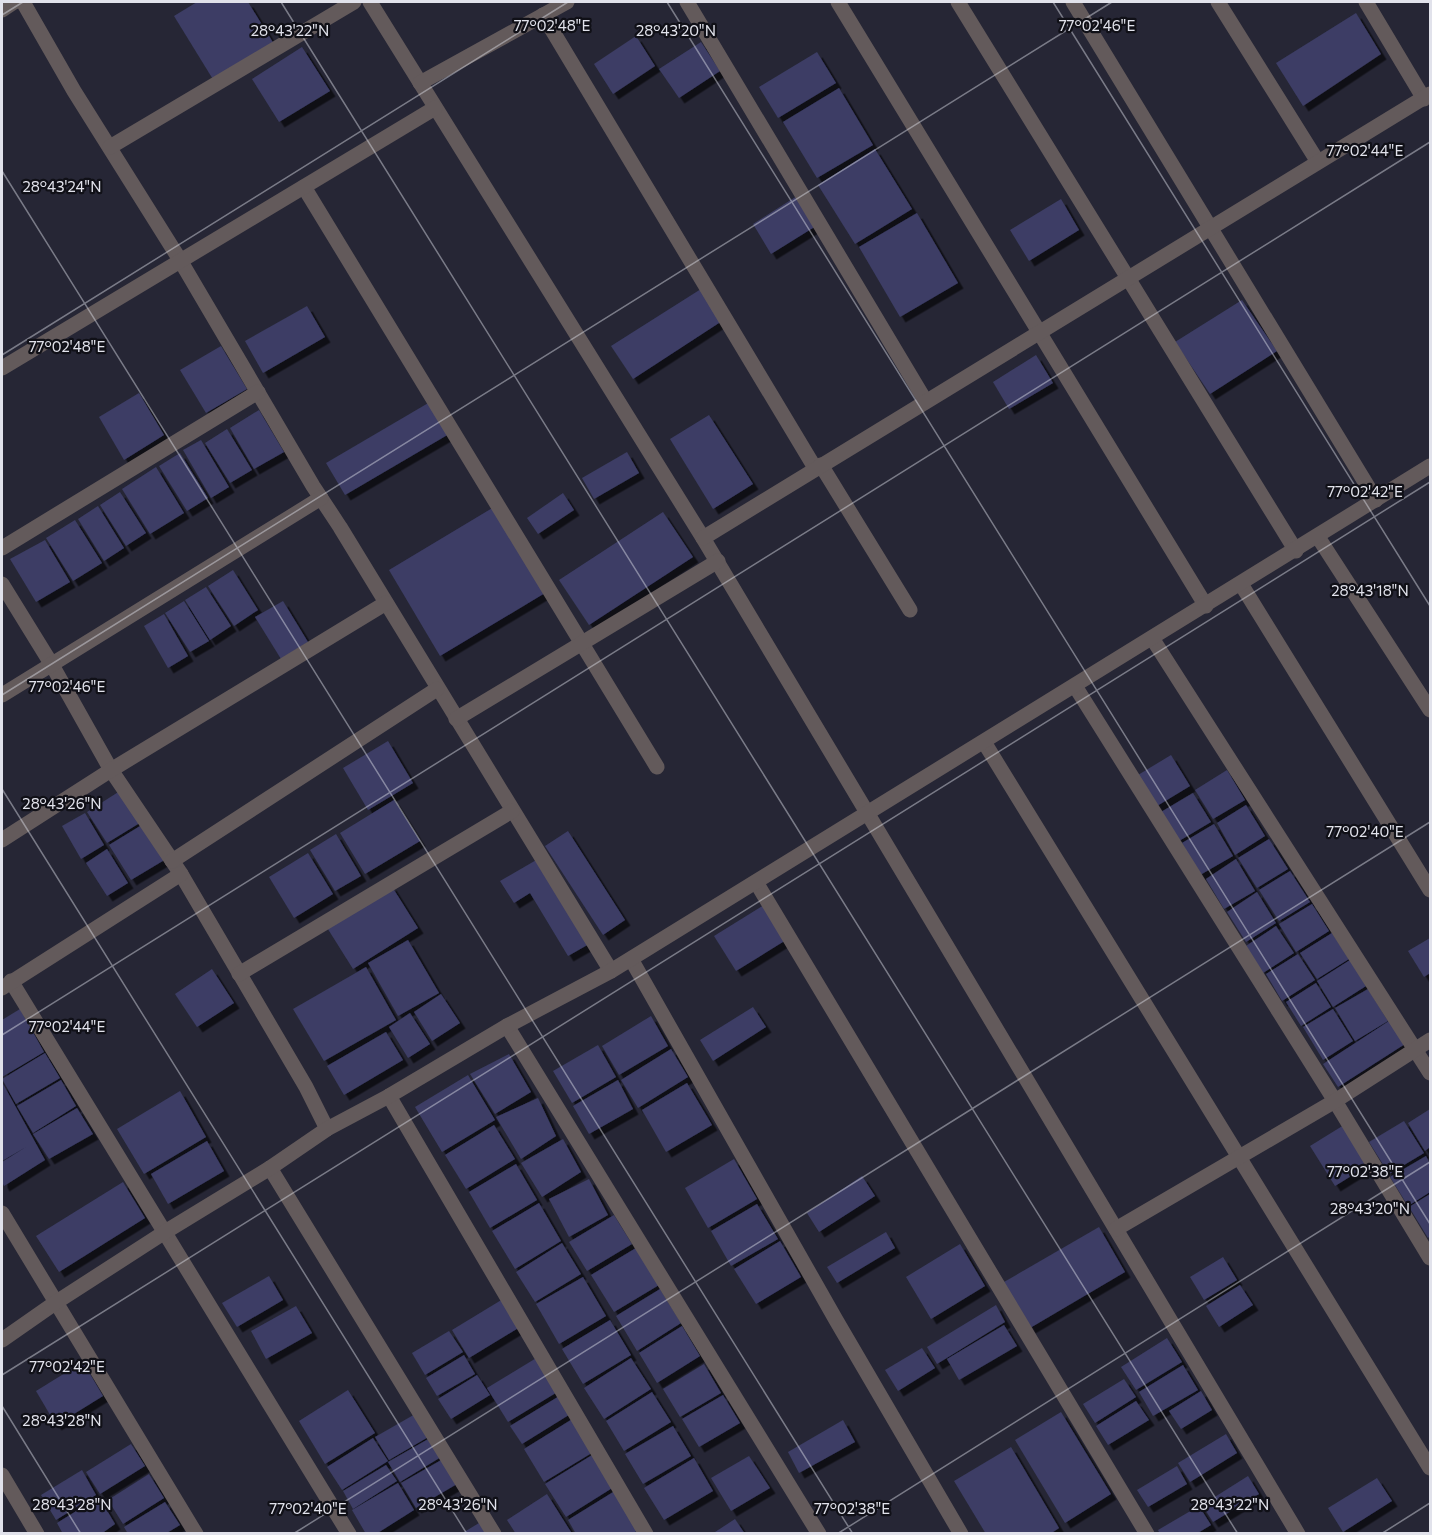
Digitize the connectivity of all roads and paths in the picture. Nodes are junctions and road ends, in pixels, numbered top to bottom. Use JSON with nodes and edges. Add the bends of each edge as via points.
{"nodes":[{"id":1,"x":14,"y":2,"type":"edge"},
{"id":2,"x":22,"y":2,"type":"edge"},
{"id":3,"x":354,"y":2,"type":"edge"},
{"id":4,"x":370,"y":2,"type":"edge"},
{"id":5,"x":567,"y":2,"type":"edge"},
{"id":6,"x":687,"y":2,"type":"edge"},
{"id":7,"x":838,"y":2,"type":"edge"},
{"id":8,"x":958,"y":2,"type":"edge"},
{"id":9,"x":1073,"y":2,"type":"edge"},
{"id":10,"x":1218,"y":2,"type":"edge"},
{"id":11,"x":1366,"y":2,"type":"edge"},
{"id":12,"x":2,"y":10,"type":"edge"},
{"id":13,"x":543,"y":15,"type":"junction"},
{"id":14,"x":420,"y":83,"type":"junction"},
{"id":15,"x":1427,"y":97,"type":"edge"},
{"id":16,"x":435,"y":108,"type":"junction"},
{"id":17,"x":110,"y":147,"type":"junction"},
{"id":18,"x":1318,"y":162,"type":"junction"},
{"id":19,"x":304,"y":187,"type":"junction"},
{"id":20,"x":1212,"y":228,"type":"junction"},
{"id":21,"x":180,"y":260,"type":"junction"},
{"id":22,"x":1128,"y":279,"type":"junction"},
{"id":23,"x":1040,"y":332,"type":"junction"},
{"id":24,"x":2,"y":368,"type":"edge"},
{"id":25,"x":258,"y":392,"type":"junction"},
{"id":26,"x":926,"y":400,"type":"junction"},
{"id":27,"x":1431,"y":466,"type":"edge"},
{"id":28,"x":818,"y":467,"type":"junction"},
{"id":29,"x":321,"y":498,"type":"junction"},
{"id":30,"x":1376,"y":500,"type":"junction"},
{"id":31,"x":1318,"y":537,"type":"junction"},
{"id":32,"x":704,"y":538,"type":"junction"},
{"id":33,"x":2,"y":548,"type":"edge"},
{"id":34,"x":1296,"y":551,"type":"junction"},
{"id":35,"x":718,"y":561,"type":"junction"},
{"id":36,"x":2,"y":584,"type":"edge"},
{"id":37,"x":1241,"y":584,"type":"junction"},
{"id":38,"x":386,"y":603,"type":"junction"},
{"id":39,"x":1206,"y":606,"type":"junction"},
{"id":40,"x":910,"y":610,"type":"dead end"},
{"id":41,"x":1152,"y":638,"type":"junction"},
{"id":42,"x":582,"y":643,"type":"junction"},
{"id":43,"x":52,"y":665,"type":"junction"},
{"id":44,"x":1075,"y":686,"type":"junction"},
{"id":45,"x":437,"y":688,"type":"junction"},
{"id":46,"x":2,"y":695,"type":"edge"},
{"id":47,"x":1431,"y":710,"type":"edge"},
{"id":48,"x":456,"y":719,"type":"junction"},
{"id":49,"x":984,"y":742,"type":"junction"},
{"id":50,"x":657,"y":767,"type":"dead end"},
{"id":51,"x":111,"y":770,"type":"junction"},
{"id":52,"x":512,"y":811,"type":"junction"},
{"id":53,"x":868,"y":813,"type":"junction"},
{"id":54,"x":2,"y":840,"type":"edge"},
{"id":55,"x":176,"y":868,"type":"junction"},
{"id":56,"x":756,"y":882,"type":"junction"},
{"id":57,"x":1431,"y":890,"type":"edge"},
{"id":58,"x":631,"y":959,"type":"junction"},
{"id":59,"x":611,"y":971,"type":"junction"},
{"id":60,"x":239,"y":974,"type":"junction"},
{"id":61,"x":6,"y":985,"type":"edge"},
{"id":62,"x":507,"y":1026,"type":"junction"},
{"id":63,"x":1431,"y":1040,"type":"edge"},
{"id":64,"x":1415,"y":1048,"type":"junction"},
{"id":65,"x":1431,"y":1072,"type":"edge"},
{"id":66,"x":389,"y":1096,"type":"junction"},
{"id":67,"x":1335,"y":1101,"type":"junction"},
{"id":68,"x":327,"y":1129,"type":"junction"},
{"id":69,"x":1239,"y":1155,"type":"junction"},
{"id":70,"x":270,"y":1168,"type":"junction"},
{"id":71,"x":2,"y":1213,"type":"edge"},
{"id":72,"x":1116,"y":1229,"type":"junction"},
{"id":73,"x":165,"y":1232,"type":"junction"},
{"id":74,"x":1431,"y":1258,"type":"edge"},
{"id":75,"x":55,"y":1303,"type":"junction"},
{"id":76,"x":2,"y":1340,"type":"edge"},
{"id":77,"x":1431,"y":1468,"type":"edge"},
{"id":78,"x":2,"y":1475,"type":"edge"},
{"id":79,"x":37,"y":1533,"type":"edge"},
{"id":80,"x":195,"y":1533,"type":"edge"},
{"id":81,"x":350,"y":1533,"type":"edge"},
{"id":82,"x":494,"y":1533,"type":"edge"},
{"id":83,"x":646,"y":1533,"type":"edge"},
{"id":84,"x":819,"y":1533,"type":"edge"},
{"id":85,"x":961,"y":1533,"type":"edge"},
{"id":86,"x":1148,"y":1533,"type":"edge"},
{"id":87,"x":1298,"y":1533,"type":"edge"}],
"edges":[{"from":1,"to":12,"type":"street"},
{"from":2,"to":17,"type":"street"},
{"from":3,"to":17,"type":"street"},
{"from":4,"to":14,"type":"street"},
{"from":5,"to":13,"type":"street"},
{"from":6,"to":26,"type":"street"},
{"from":7,"to":23,"type":"street"},
{"from":8,"to":22,"type":"street"},
{"from":9,"to":20,"type":"street"},
{"from":10,"to":18,"type":"street"},
{"from":11,"to":15,"type":"street"},
{"from":13,"to":14,"type":"street"},
{"from":13,"to":28,"type":"street"},
{"from":14,"to":16,"type":"street"},
{"from":15,"to":18,"type":"street"},
{"from":16,"to":19,"type":"street"},
{"from":16,"to":32,"type":"street"},
{"from":17,"to":21,"type":"street"},
{"from":18,"to":20,"type":"street"},
{"from":19,"to":21,"type":"street"},
{"from":19,"to":42,"type":"street"},
{"from":20,"to":22,"type":"street"},
{"from":20,"to":30,"type":"street"},
{"from":21,"to":24,"type":"street"},
{"from":21,"to":25,"type":"street"},
{"from":22,"to":23,"type":"street"},
{"from":22,"to":34,"type":"street"},
{"from":23,"to":26,"type":"street"},
{"from":23,"to":39,"type":"street"},
{"from":25,"to":29,"type":"street"},
{"from":25,"to":33,"type":"street"},
{"from":26,"to":28,"type":"street"},
{"from":27,"to":30,"type":"street"},
{"from":28,"to":32,"type":"street"},
{"from":28,"to":40,"type":"street"},
{"from":29,"to":38,"type":"street"},
{"from":29,"to":43,"type":"street"},
{"from":30,"to":31,"type":"street"},
{"from":31,"to":34,"type":"street"},
{"from":31,"to":47,"type":"street"},
{"from":32,"to":35,"type":"street"},
{"from":34,"to":37,"type":"street"},
{"from":35,"to":42,"type":"street"},
{"from":35,"to":53,"type":"street"},
{"from":36,"to":43,"type":"street"},
{"from":37,"to":39,"type":"street"},
{"from":37,"to":57,"type":"street"},
{"from":38,"to":45,"type":"street"},
{"from":38,"to":51,"type":"street"},
{"from":39,"to":41,"type":"street"},
{"from":41,"to":44,"type":"street"},
{"from":41,"to":64,"type":"street"},
{"from":42,"to":48,"type":"street"},
{"from":42,"to":50,"type":"street"},
{"from":43,"to":46,"type":"street"},
{"from":43,"to":51,"type":"street"},
{"from":44,"to":49,"type":"street"},
{"from":44,"to":67,"type":"street"},
{"from":45,"to":48,"type":"street"},
{"from":45,"to":55,"type":"street"},
{"from":48,"to":52,"type":"street"},
{"from":49,"to":53,"type":"street"},
{"from":49,"to":69,"type":"street"},
{"from":51,"to":54,"type":"street"},
{"from":51,"to":55,"type":"street"},
{"from":52,"to":59,"type":"street"},
{"from":52,"to":60,"type":"street"},
{"from":53,"to":56,"type":"street"},
{"from":53,"to":72,"type":"street"},
{"from":55,"to":60,"type":"street"},
{"from":55,"to":61,"type":"street"},
{"from":56,"to":58,"type":"street"},
{"from":56,"to":86,"type":"street"},
{"from":58,"to":59,"type":"street"},
{"from":58,"to":85,"type":"street","via":[[824,1301]]},
{"from":59,"to":62,"type":"street"},
{"from":60,"to":68,"type":"street"},
{"from":61,"to":73,"type":"street"},
{"from":62,"to":66,"type":"street"},
{"from":62,"to":84,"type":"street"},
{"from":63,"to":64,"type":"street"},
{"from":64,"to":65,"type":"street"},
{"from":64,"to":67,"type":"street"},
{"from":66,"to":68,"type":"street"},
{"from":66,"to":83,"type":"street"},
{"from":67,"to":69,"type":"street"},
{"from":67,"to":74,"type":"street"},
{"from":68,"to":70,"type":"street"},
{"from":69,"to":72,"type":"street"},
{"from":69,"to":77,"type":"street"},
{"from":70,"to":73,"type":"street"},
{"from":70,"to":82,"type":"street"},
{"from":71,"to":75,"type":"street"},
{"from":72,"to":87,"type":"street"},
{"from":73,"to":75,"type":"street"},
{"from":73,"to":81,"type":"street"},
{"from":75,"to":76,"type":"street"},
{"from":75,"to":80,"type":"street"},
{"from":78,"to":79,"type":"street"}]}
